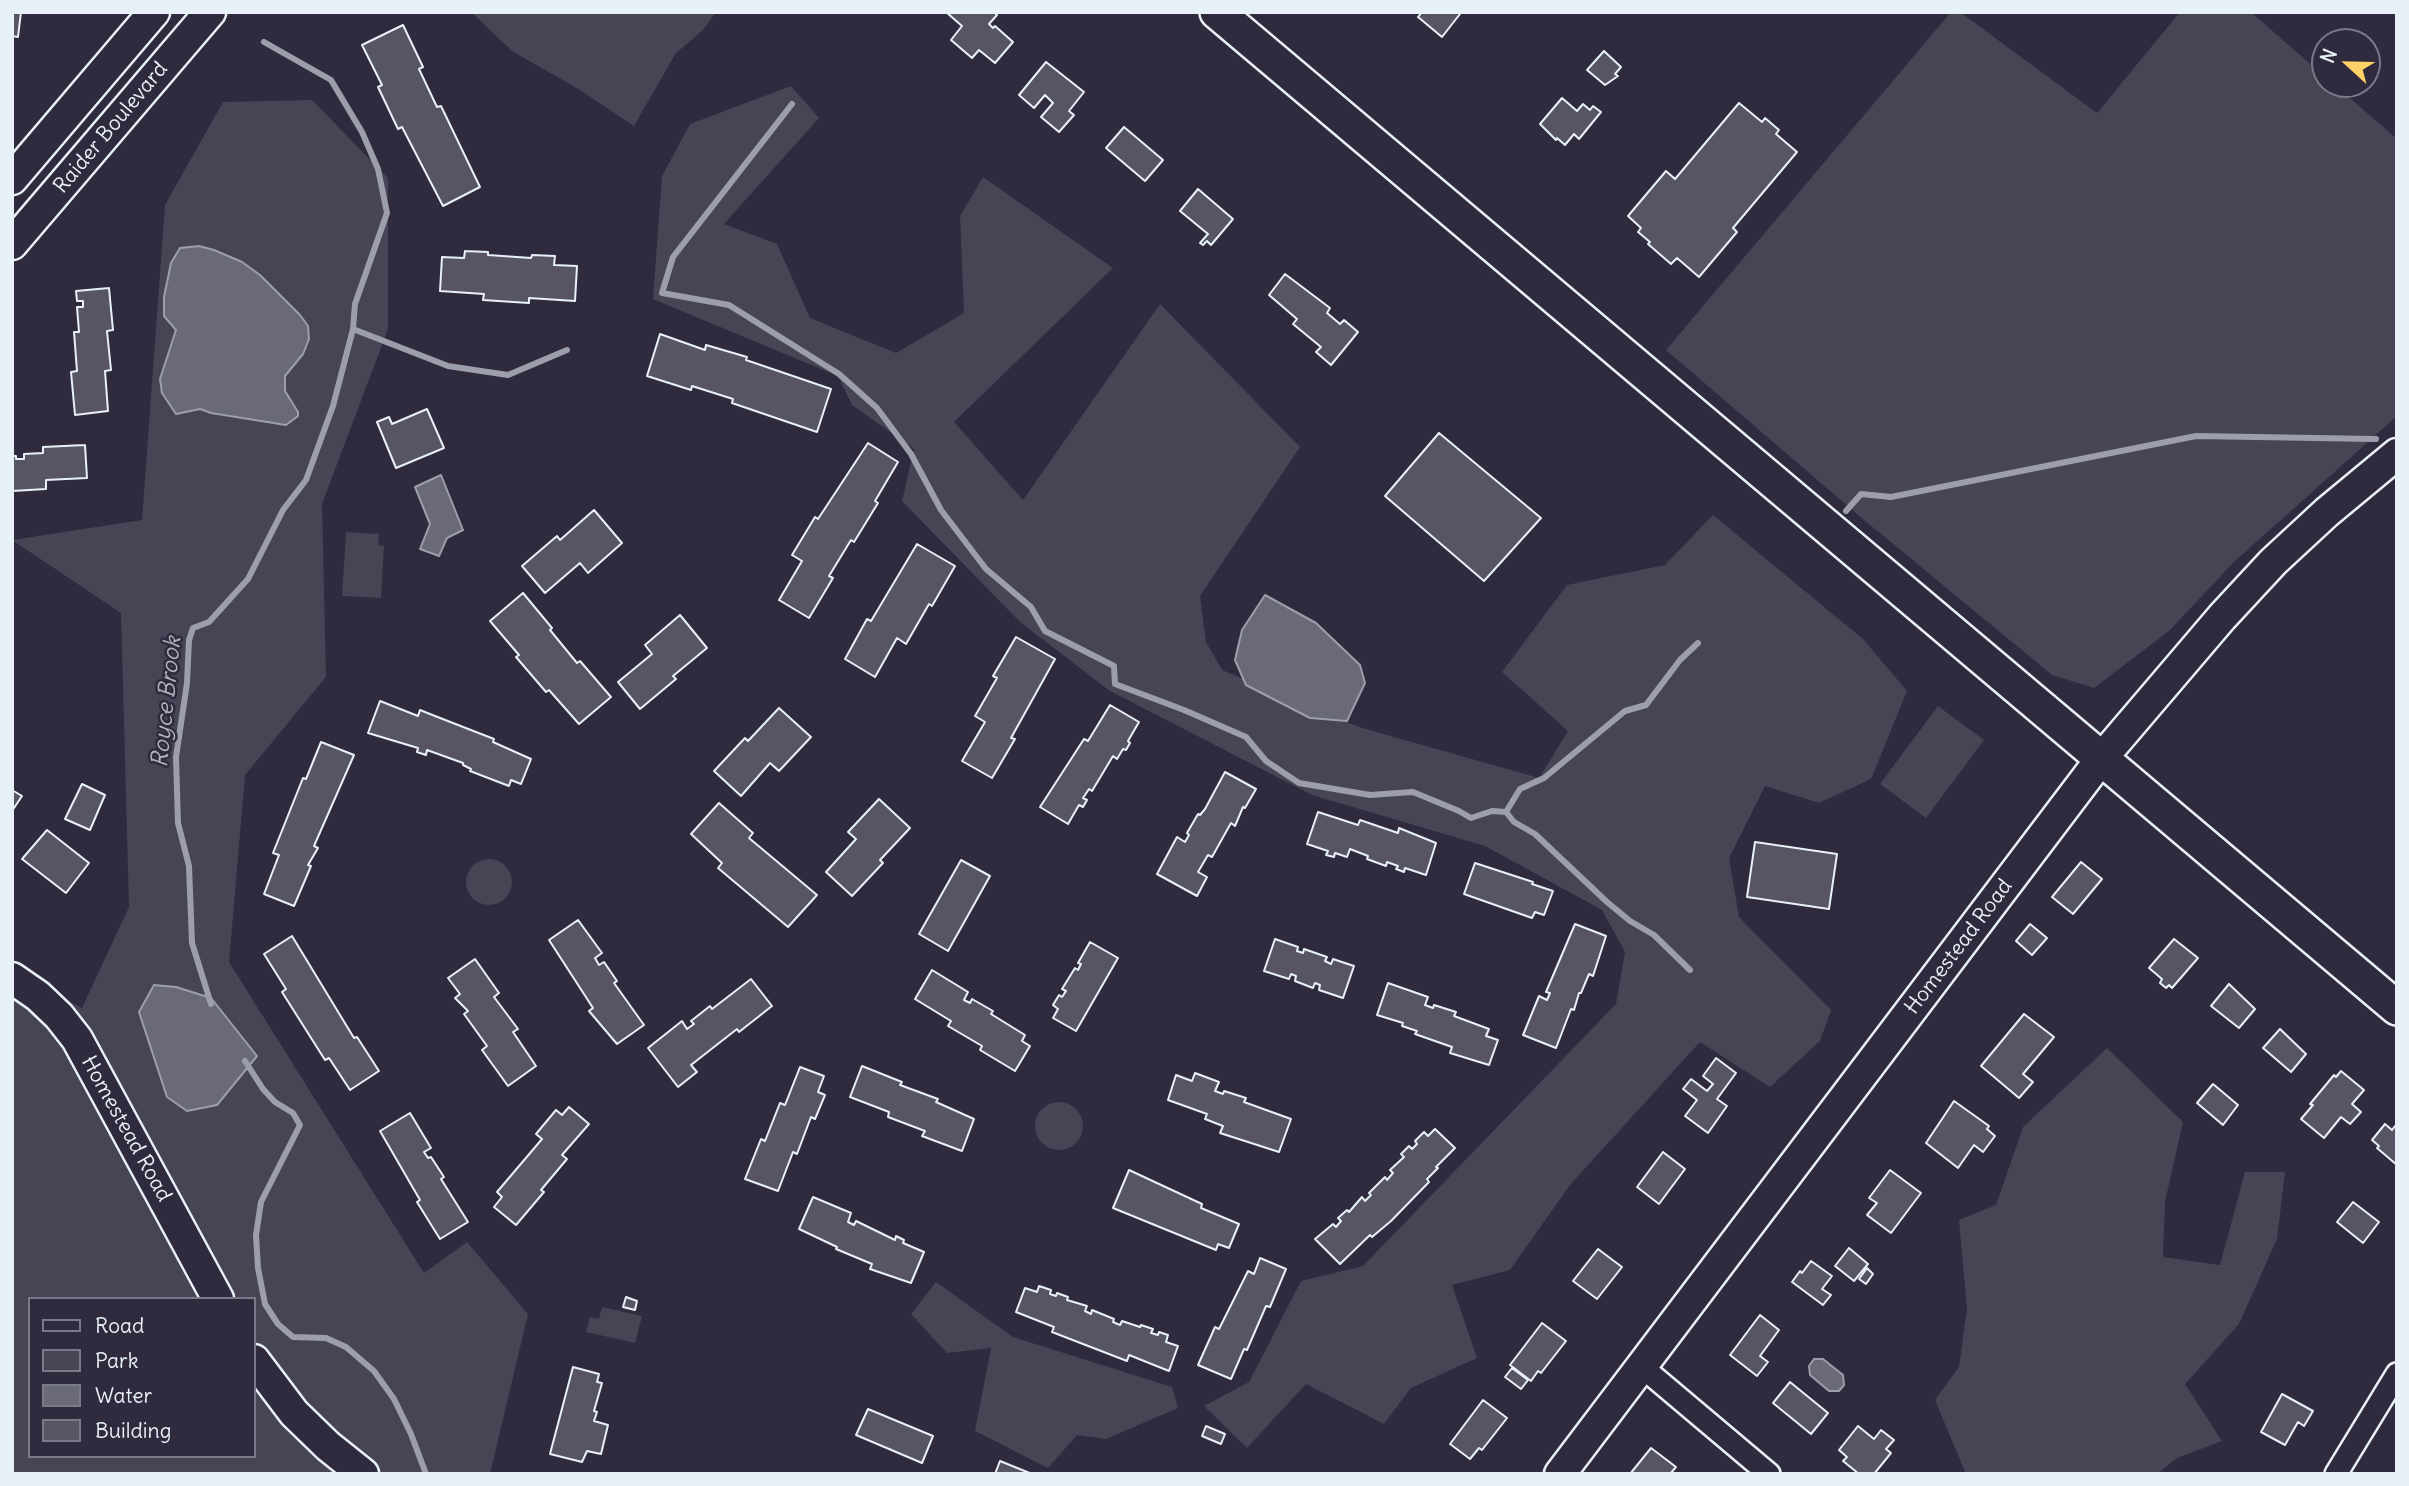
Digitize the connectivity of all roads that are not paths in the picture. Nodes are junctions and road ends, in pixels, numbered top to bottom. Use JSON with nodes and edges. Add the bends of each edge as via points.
{"nodes":[{"id":1,"x":154,"y":12,"type":"edge"},
{"id":2,"x":210,"y":12,"type":"edge"},
{"id":3,"x":1217,"y":12,"type":"edge"},
{"id":4,"x":12,"y":179,"type":"edge"},
{"id":5,"x":12,"y":244,"type":"edge"},
{"id":6,"x":2397,"y":454,"type":"edge"},
{"id":7,"x":2101,"y":759,"type":"junction"},
{"id":8,"x":12,"y":978,"type":"edge"},
{"id":9,"x":2397,"y":1009,"type":"edge"},
{"id":10,"x":217,"y":1297,"type":"edge"},
{"id":11,"x":256,"y":1363,"type":"edge"},
{"id":12,"x":1641,"y":1366,"type":"junction"},
{"id":13,"x":2397,"y":1374,"type":"edge"},
{"id":14,"x":363,"y":1474,"type":"edge"},
{"id":15,"x":1560,"y":1474,"type":"edge"},
{"id":16,"x":1769,"y":1474,"type":"edge"},
{"id":17,"x":2336,"y":1474,"type":"edge"}],
"edges":[{"from":1,"to":4,"type":"street","name":"Raider Boulevard"},
{"from":2,"to":5,"type":"street","name":"Raider Boulevard"},
{"from":3,"to":7,"type":"main road"},
{"from":6,"to":7,"type":"street","name":"Homestead Road","via":[[2273,562]]},
{"from":7,"to":9,"type":"main road"},
{"from":7,"to":12,"type":"street","name":"Homestead Road"},
{"from":8,"to":10,"type":"street","name":"Homestead Road","via":[[59,1016],[76,1039]]},
{"from":11,"to":14,"type":"street","via":[[294,1413]]},
{"from":12,"to":15,"type":"street","name":"Homestead Road"},
{"from":12,"to":16,"type":"street"},
{"from":13,"to":17,"type":"street"}]}
